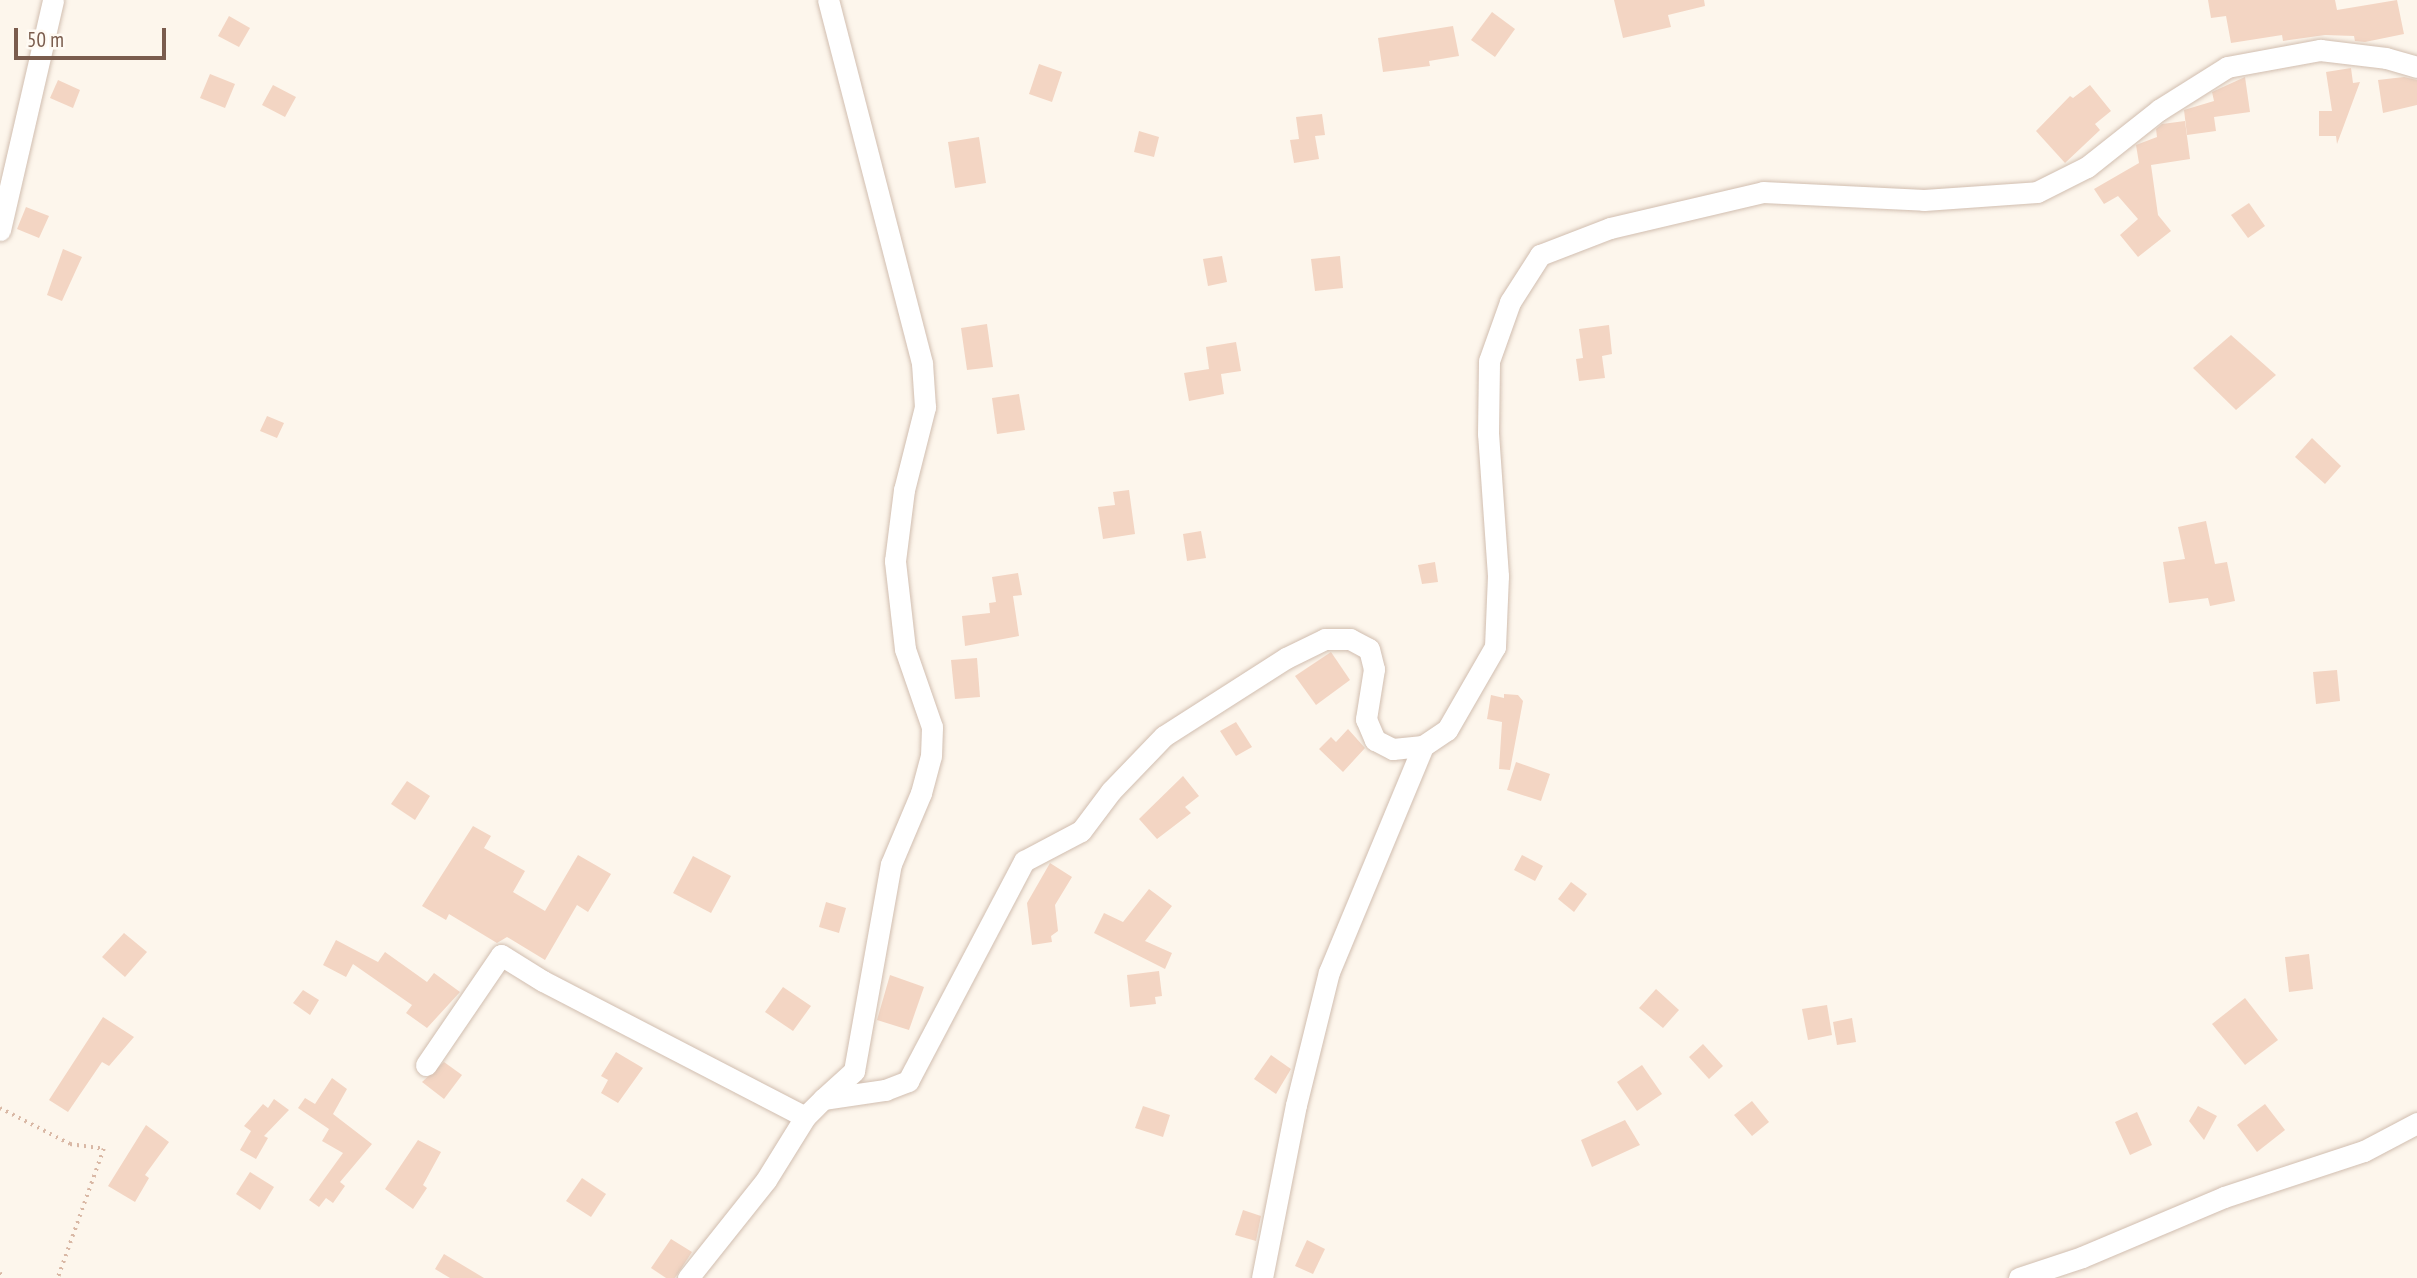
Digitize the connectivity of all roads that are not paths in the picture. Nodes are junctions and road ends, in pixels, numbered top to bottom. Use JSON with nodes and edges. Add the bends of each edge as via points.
{"nodes":[{"id":1,"x":53,"y":0,"type":"edge"},
{"id":2,"x":828,"y":0,"type":"edge"},
{"id":3,"x":2417,"y":67,"type":"edge"},
{"id":4,"x":0,"y":230,"type":"edge"},
{"id":5,"x":1423,"y":746,"type":"junction"},
{"id":6,"x":426,"y":1065,"type":"dead end"},
{"id":7,"x":823,"y":1099,"type":"junction"},
{"id":8,"x":805,"y":1117,"type":"junction"},
{"id":9,"x":2417,"y":1123,"type":"edge"},
{"id":10,"x":688,"y":1278,"type":"edge"},
{"id":11,"x":1262,"y":1278,"type":"edge"},
{"id":12,"x":2019,"y":1278,"type":"edge"}],
"edges":[{"from":1,"to":4,"type":"street"},
{"from":2,"to":7,"type":"street","via":[[922,363],[925,407],[904,490],[895,561],[905,649],[932,727],[931,755],[921,793],[891,864],[854,1071]]},
{"from":3,"to":5,"type":"street","via":[[2386,58],[2320,50],[2227,67],[2160,110],[2087,167],[2037,192],[1924,200],[1763,192],[1610,228],[1540,255],[1510,302],[1489,361],[1488,433],[1498,576],[1495,647],[1447,730]]},
{"from":5,"to":7,"type":"street","via":[[1393,749],[1375,740],[1366,719],[1374,669],[1369,649],[1350,639],[1325,639],[1286,658],[1164,736],[1111,791],[1081,831],[1024,861],[908,1081],[885,1090]]},
{"from":5,"to":11,"type":"street","via":[[1329,972],[1296,1105]]},
{"from":6,"to":8,"type":"street","via":[[501,955]]},
{"from":7,"to":8,"type":"street"},
{"from":8,"to":10,"type":"street","via":[[766,1180]]},
{"from":9,"to":12,"type":"street","via":[[2364,1151],[2224,1198]]}]}
